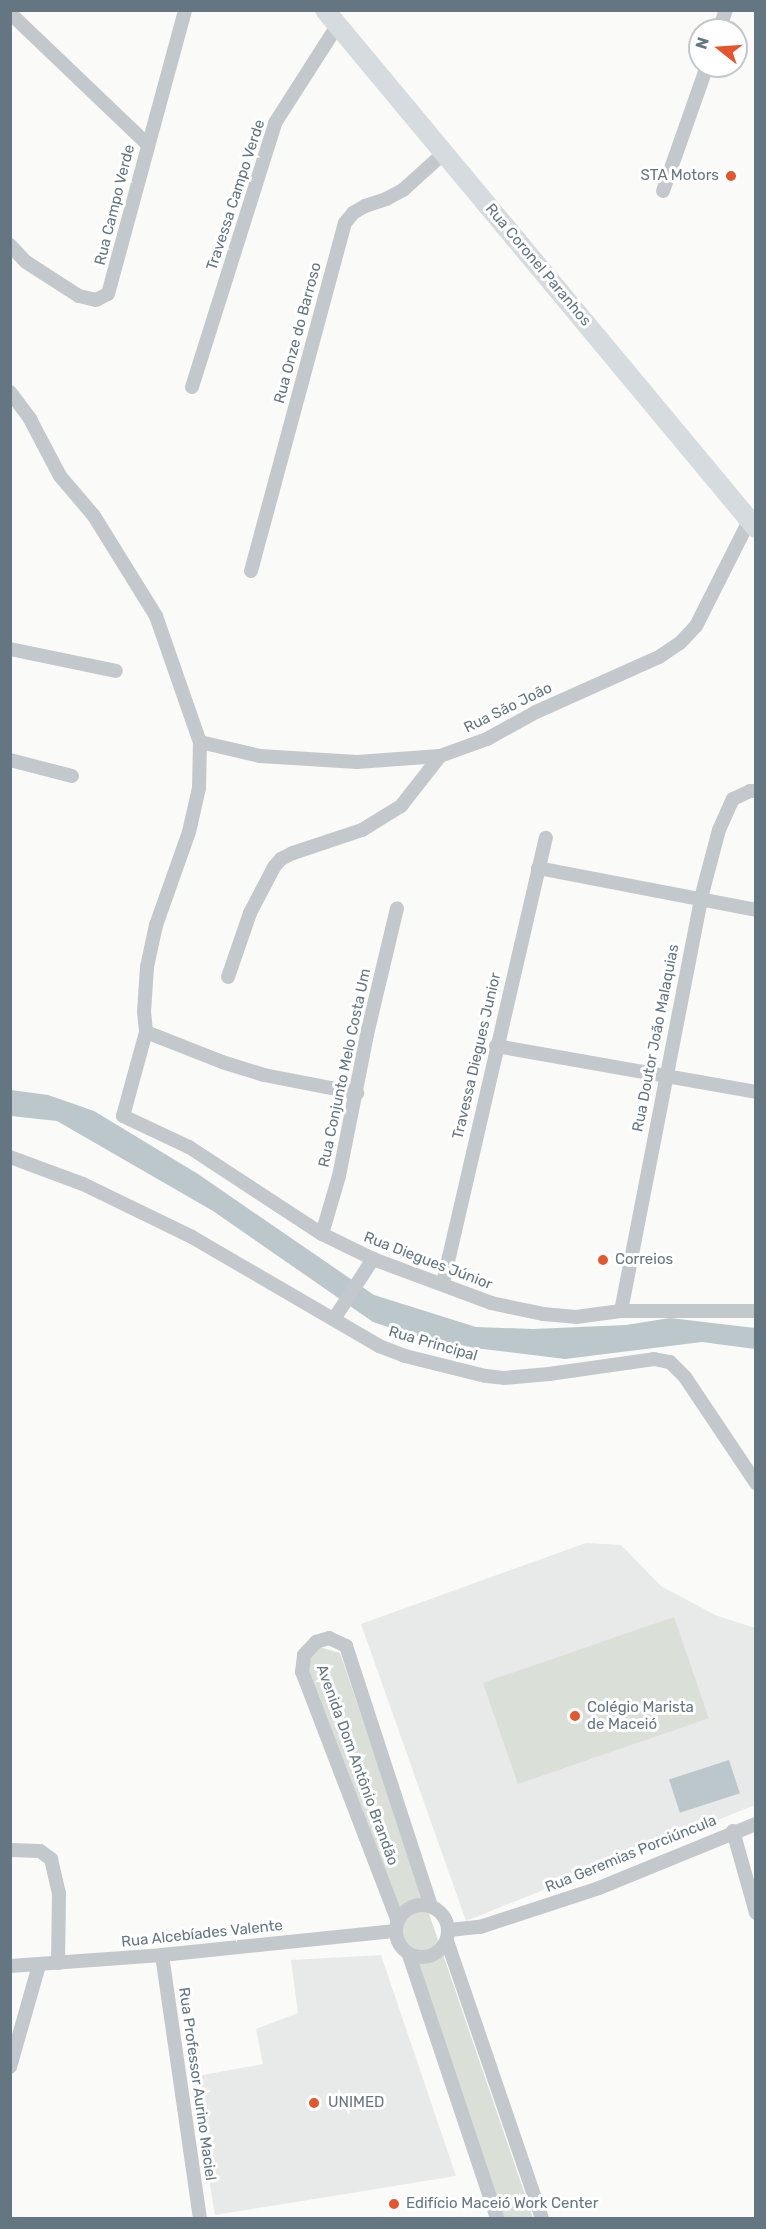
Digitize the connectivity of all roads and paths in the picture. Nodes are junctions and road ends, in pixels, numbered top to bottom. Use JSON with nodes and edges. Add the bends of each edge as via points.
{"nodes":[{"id":1,"x":185,"y":10,"type":"edge"},
{"id":2,"x":325,"y":10,"type":"edge"},
{"id":3,"x":10,"y":13,"type":"edge"},
{"id":4,"x":338,"y":26,"type":"junction"},
{"id":5,"x":703,"y":78,"type":"edge"},
{"id":6,"x":147,"y":144,"type":"junction"},
{"id":7,"x":444,"y":153,"type":"junction"},
{"id":8,"x":663,"y":191,"type":"dead end"},
{"id":9,"x":10,"y":245,"type":"edge"},
{"id":10,"x":192,"y":387,"type":"dead end"},
{"id":11,"x":10,"y":392,"type":"edge"},
{"id":12,"x":753,"y":522,"type":"edge"},
{"id":13,"x":251,"y":572,"type":"dead end"},
{"id":14,"x":10,"y":649,"type":"edge"},
{"id":15,"x":116,"y":671,"type":"dead end"},
{"id":16,"x":200,"y":742,"type":"junction"},
{"id":17,"x":440,"y":756,"type":"junction"},
{"id":18,"x":10,"y":760,"type":"edge"},
{"id":19,"x":72,"y":776,"type":"dead end"},
{"id":20,"x":756,"y":791,"type":"edge"},
{"id":21,"x":546,"y":838,"type":"dead end"},
{"id":22,"x":538,"y":868,"type":"junction"},
{"id":23,"x":701,"y":898,"type":"junction"},
{"id":24,"x":397,"y":908,"type":"dead end"},
{"id":25,"x":756,"y":910,"type":"edge"},
{"id":26,"x":228,"y":977,"type":"dead end"},
{"id":27,"x":146,"y":1032,"type":"junction"},
{"id":28,"x":496,"y":1046,"type":"junction"},
{"id":29,"x":664,"y":1077,"type":"junction"},
{"id":30,"x":756,"y":1092,"type":"edge"},
{"id":31,"x":357,"y":1093,"type":"junction"},
{"id":32,"x":10,"y":1157,"type":"edge"},
{"id":33,"x":322,"y":1234,"type":"junction"},
{"id":34,"x":373,"y":1259,"type":"junction"},
{"id":35,"x":443,"y":1283,"type":"junction"},
{"id":36,"x":621,"y":1311,"type":"junction"},
{"id":37,"x":756,"y":1311,"type":"edge"},
{"id":38,"x":337,"y":1314,"type":"junction"},
{"id":39,"x":756,"y":1483,"type":"edge"},
{"id":40,"x":756,"y":1824,"type":"edge"},
{"id":41,"x":733,"y":1831,"type":"junction"},
{"id":42,"x":10,"y":1850,"type":"edge"},
{"id":43,"x":431,"y":1906,"type":"junction"},
{"id":44,"x":756,"y":1913,"type":"edge"},
{"id":45,"x":396,"y":1925,"type":"junction"},
{"id":46,"x":448,"y":1936,"type":"junction"},
{"id":47,"x":162,"y":1955,"type":"junction"},
{"id":48,"x":409,"y":1955,"type":"junction"},
{"id":49,"x":58,"y":1963,"type":"junction"},
{"id":50,"x":39,"y":1965,"type":"junction"},
{"id":51,"x":10,"y":1966,"type":"edge"},
{"id":52,"x":10,"y":2067,"type":"edge"},
{"id":53,"x":200,"y":2218,"type":"edge"},
{"id":54,"x":497,"y":2218,"type":"edge"},
{"id":55,"x":542,"y":2218,"type":"edge"}],
"edges":[{"from":1,"to":6,"type":"street","name":"Rua Campo Verde"},
{"from":2,"to":4,"type":"street","name":"Rua Coronel Paranhos"},
{"from":3,"to":6,"type":"street"},
{"from":4,"to":7,"type":"street","name":"Rua Coronel Paranhos"},
{"from":4,"to":10,"type":"street","name":"Travessa Campo Verde","via":[[275,123]]},
{"from":5,"to":8,"type":"street"},
{"from":6,"to":9,"type":"street","name":"Rua Campo Verde","via":[[112,285],[105,297],[96,300],[79,296],[26,262]]},
{"from":7,"to":12,"type":"street","name":"Rua Coronel Paranhos"},
{"from":7,"to":13,"type":"street","name":"Rua Onze do Barroso","via":[[403,190],[365,206],[345,223]]},
{"from":11,"to":16,"type":"street","via":[[60,476],[94,516],[156,616]]},
{"from":12,"to":17,"type":"street","name":"Rua São João","via":[[696,626],[680,643],[659,657],[536,712],[487,739]]},
{"from":14,"to":15,"type":"street"},
{"from":16,"to":17,"type":"street","name":"Rua São João","via":[[260,756],[306,761]]},
{"from":16,"to":27,"type":"street","via":[[199,788],[189,832],[156,926],[147,967]]},
{"from":17,"to":26,"type":"street","via":[[402,806],[362,830],[281,859],[250,913]]},
{"from":18,"to":19,"type":"street"},
{"from":20,"to":23,"type":"street","name":"Rua Doutor João Malaquias","via":[[733,799],[719,830]]},
{"from":21,"to":22,"type":"street","name":"Travessa Diegues Junior"},
{"from":22,"to":23,"type":"street"},
{"from":22,"to":28,"type":"street","name":"Travessa Diegues Junior"},
{"from":23,"to":25,"type":"street"},
{"from":23,"to":29,"type":"street","name":"Rua Doutor João Malaquias"},
{"from":24,"to":31,"type":"street","name":"Rua Conjunto Melo Costa Um"},
{"from":27,"to":31,"type":"street","via":[[264,1075]]},
{"from":27,"to":33,"type":"street","name":"Rua Diegues Júnior","via":[[123,1116],[189,1147]]},
{"from":28,"to":29,"type":"street"},
{"from":28,"to":35,"type":"street","name":"Travessa Diegues Junior"},
{"from":29,"to":30,"type":"street"},
{"from":29,"to":36,"type":"street","name":"Rua Doutor João Malaquias"},
{"from":31,"to":33,"type":"street","name":"Rua Conjunto Melo Costa Um"},
{"from":32,"to":38,"type":"street","name":"Rua Principal","via":[[90,1187]]},
{"from":33,"to":34,"type":"street","name":"Rua Diegues Júnior"},
{"from":34,"to":35,"type":"street","name":"Rua Diegues Júnior"},
{"from":34,"to":38,"type":"street"},
{"from":35,"to":36,"type":"street","name":"Rua Diegues Júnior","via":[[491,1303],[543,1314],[576,1317]]},
{"from":36,"to":37,"type":"street","name":"Rua Diegues Júnior"},
{"from":38,"to":39,"type":"street","name":"Rua Principal","via":[[379,1346],[486,1376],[549,1374],[654,1359],[670,1362],[685,1377]]},
{"from":40,"to":41,"type":"street","name":"Rua Geremias Porciúncula"},
{"from":41,"to":44,"type":"street"},
{"from":41,"to":46,"type":"street","name":"Rua Geremias Porciúncula","via":[[599,1888]]},
{"from":42,"to":49,"type":"street","via":[[40,1851],[51,1859],[59,1893]]},
{"from":43,"to":45,"type":"street","via":[[411,1907]]},
{"from":43,"to":45,"type":"street","name":"Avenida Dom Antônio Brandão","via":[[346,1646],[329,1638],[316,1642],[304,1655],[302,1672]]},
{"from":43,"to":46,"type":"street","via":[[440,1912]]},
{"from":45,"to":47,"type":"street","name":"Rua Alcebíades Valente"},
{"from":45,"to":48,"type":"street","via":[[400,1946]]},
{"from":46,"to":48,"type":"street","via":[[438,1953],[424,1958]]},
{"from":46,"to":55,"type":"street"},
{"from":47,"to":49,"type":"street","name":"Rua Alcebíades Valente"},
{"from":47,"to":53,"type":"street","name":"Rua Professor Aurino Maciel"},
{"from":48,"to":54,"type":"street"},
{"from":49,"to":50,"type":"street","name":"Rua Alcebíades Valente"},
{"from":50,"to":51,"type":"street","name":"Rua Alcebíades Valente"},
{"from":50,"to":52,"type":"street"}]}
